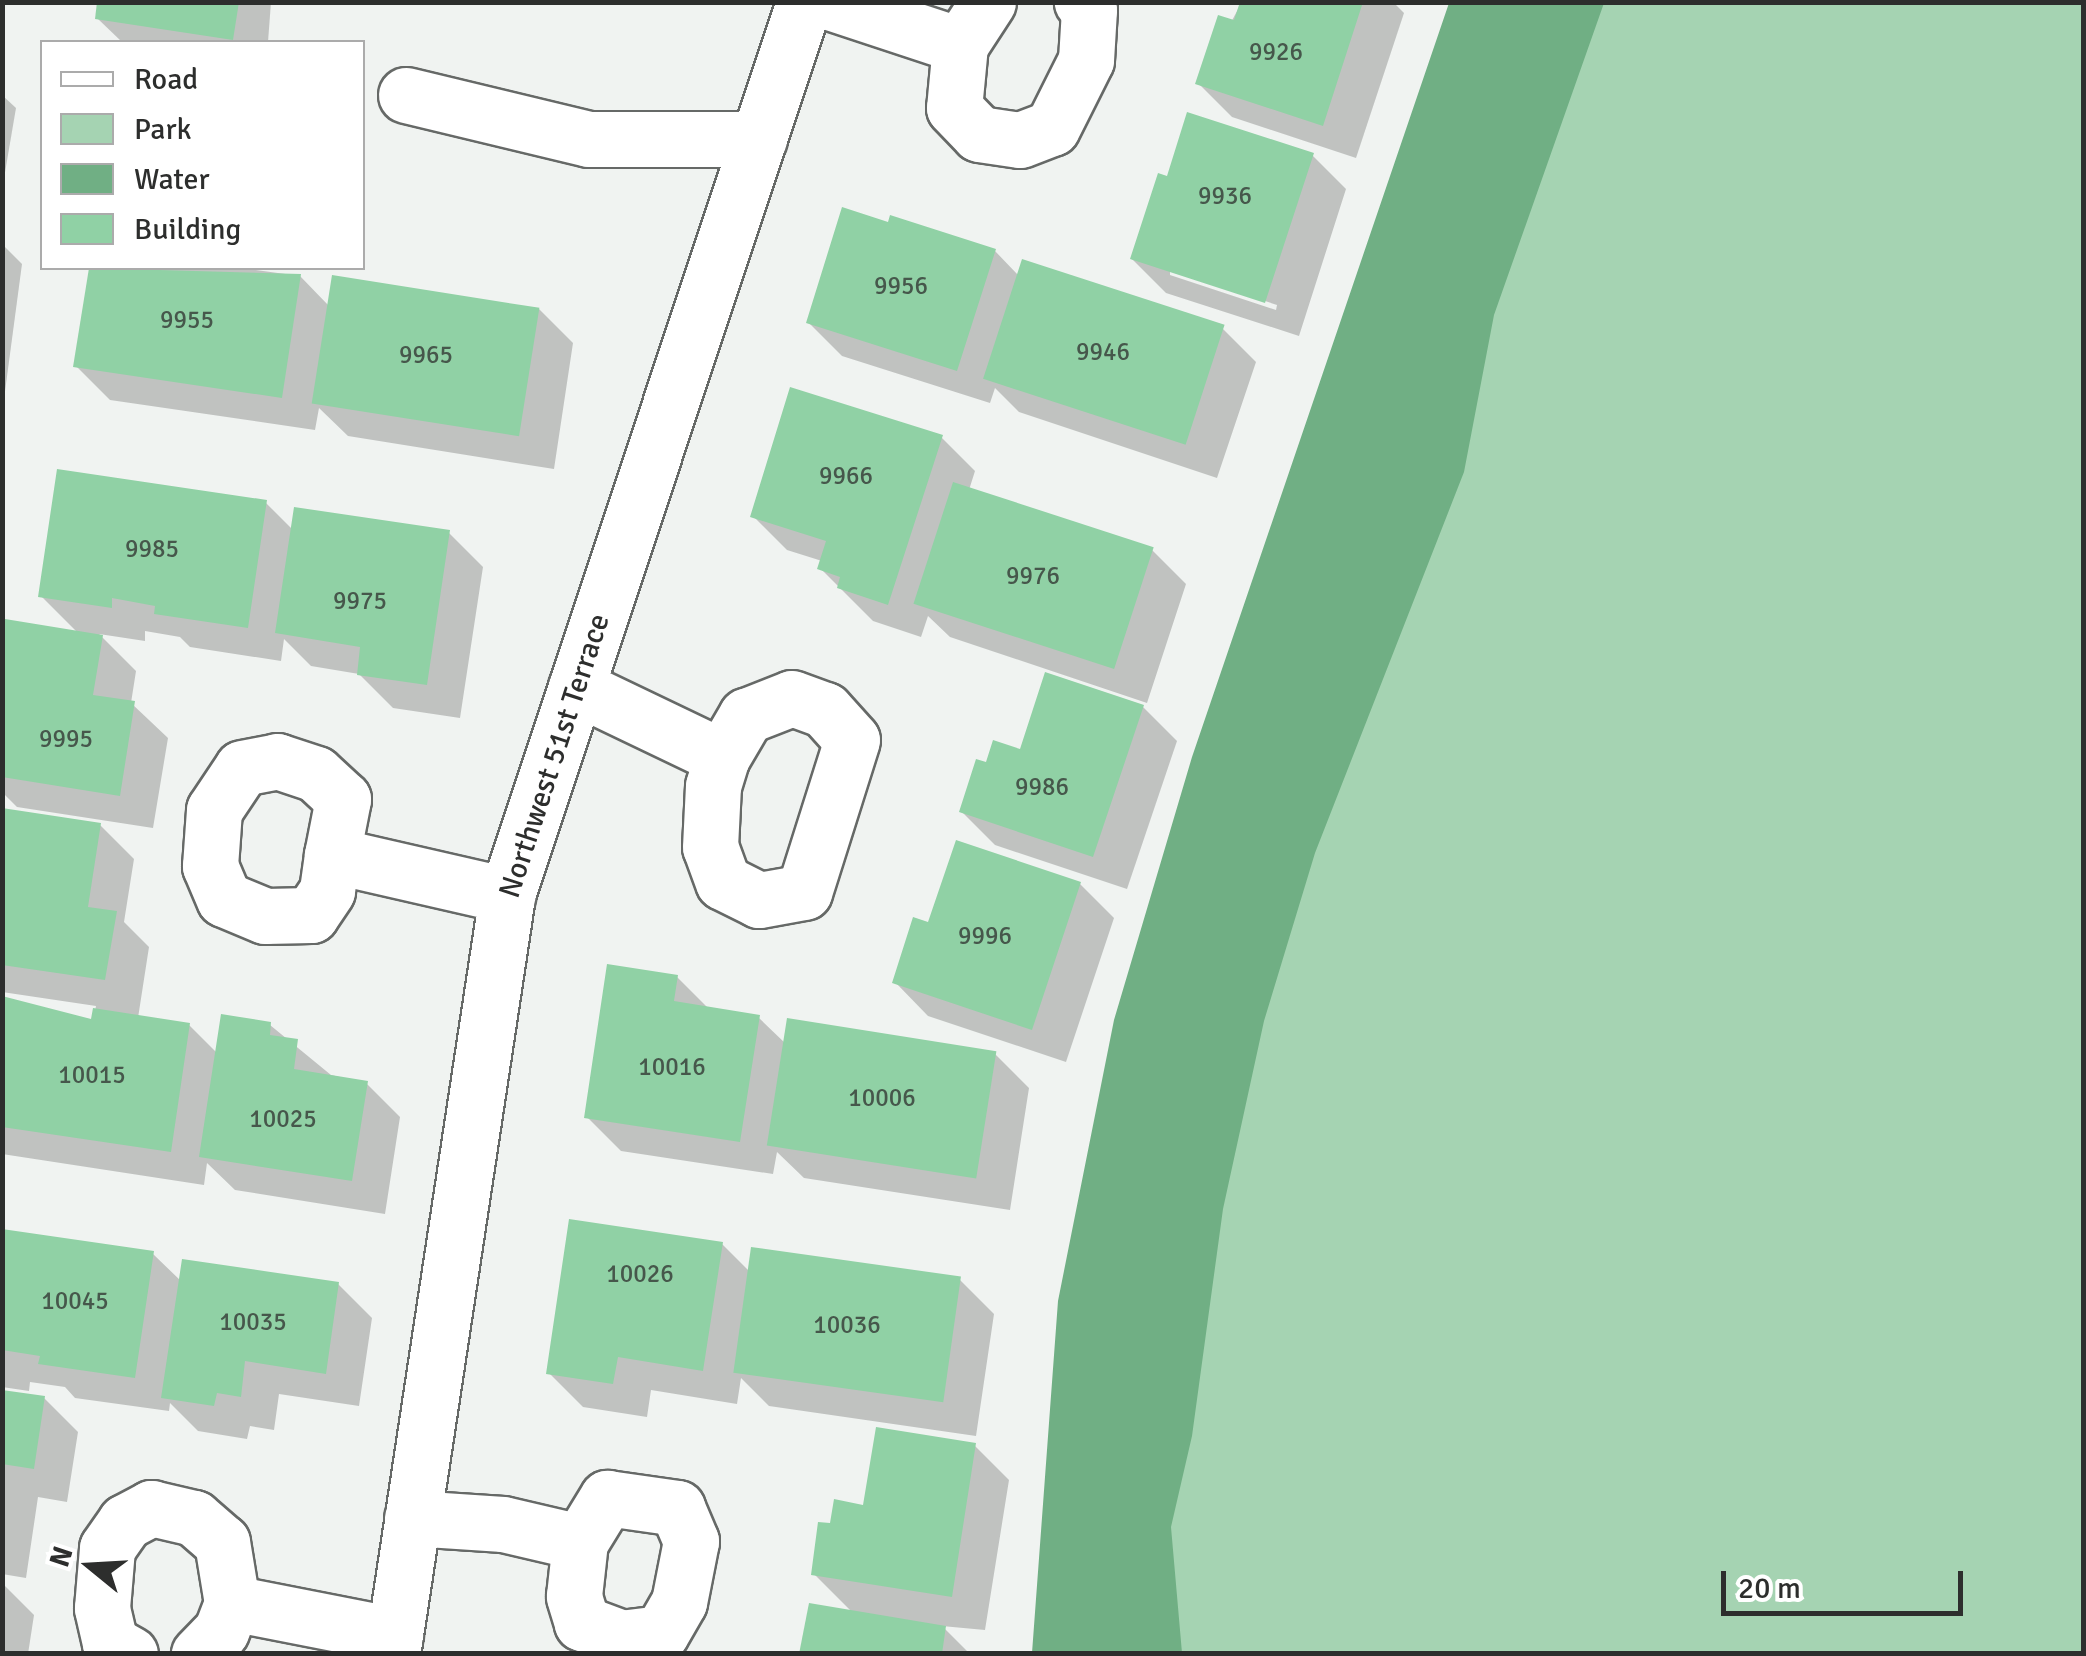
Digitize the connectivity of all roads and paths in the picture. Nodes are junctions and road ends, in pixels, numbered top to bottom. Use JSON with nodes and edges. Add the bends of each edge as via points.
{"nodes":[{"id":1,"x":804,"y":2,"type":"edge"},
{"id":2,"x":830,"y":2,"type":"edge"},
{"id":3,"x":1082,"y":2,"type":"edge"},
{"id":4,"x":974,"y":24,"type":"edge"},
{"id":5,"x":406,"y":94,"type":"dead end"},
{"id":6,"x":760,"y":139,"type":"junction"},
{"id":7,"x":576,"y":687,"type":"junction"},
{"id":8,"x":722,"y":757,"type":"dead end"},
{"id":9,"x":332,"y":855,"type":"dead end"},
{"id":10,"x":507,"y":895,"type":"junction"},
{"id":11,"x":412,"y":1518,"type":"junction"},
{"id":12,"x":580,"y":1542,"type":"dead end"},
{"id":13,"x":232,"y":1604,"type":"junction"},
{"id":14,"x":393,"y":1644,"type":"edge"},
{"id":15,"x":130,"y":1654,"type":"edge"},
{"id":16,"x":199,"y":1654,"type":"edge"}],
"edges":[{"from":1,"to":6,"type":"street","name":"Northwest 51st Terrace"},
{"from":2,"to":4,"type":"street"},
{"from":3,"to":4,"type":"street","via":[[1089,10],[1086,60],[1052,128],[1020,140],[978,134],[954,108]]},
{"from":5,"to":6,"type":"street","via":[[589,139]]},
{"from":6,"to":7,"type":"street","name":"Northwest 51st Terrace"},
{"from":7,"to":8,"type":"street"},
{"from":7,"to":10,"type":"street","name":"Northwest 51st Terrace"},
{"from":9,"to":10,"type":"street"},
{"from":10,"to":11,"type":"street","name":"Northwest 51st Terrace"},
{"from":11,"to":12,"type":"street","via":[[503,1524]]},
{"from":11,"to":14,"type":"street","name":"Northwest 51st Terrace"},
{"from":13,"to":14,"type":"street"},
{"from":13,"to":15,"type":"street","via":[[222,1542],[194,1518],[151,1508],[126,1522],[107,1548],[102,1608],[110,1643]]},
{"from":13,"to":16,"type":"street","via":[[221,1631]]}]}
